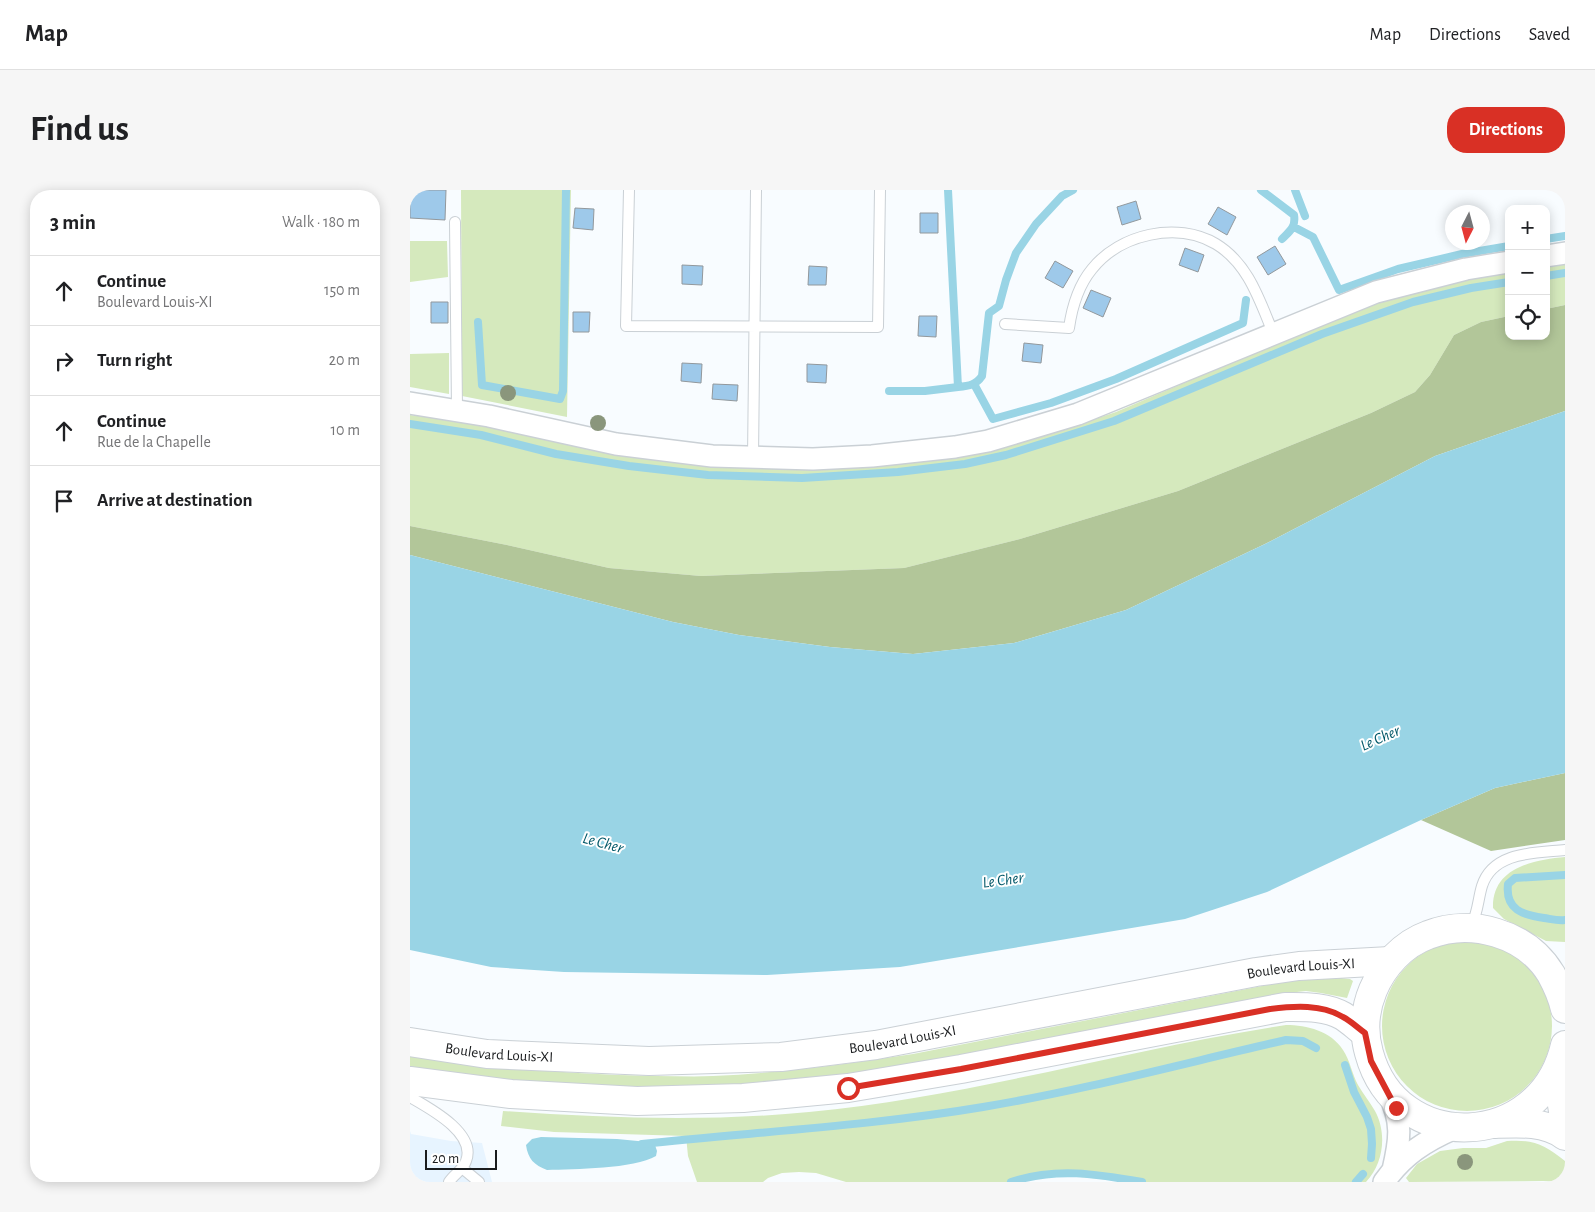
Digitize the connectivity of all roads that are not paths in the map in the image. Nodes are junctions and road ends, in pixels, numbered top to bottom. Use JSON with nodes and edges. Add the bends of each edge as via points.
{"nodes":[{"id":1,"x":628,"y":190,"type":"edge"},
{"id":2,"x":756,"y":190,"type":"edge"},
{"id":3,"x":880,"y":190,"type":"edge"},
{"id":4,"x":456,"y":222,"type":"dead end"},
{"id":5,"x":1565,"y":253,"type":"edge"},
{"id":6,"x":1550,"y":255,"type":"edge"},
{"id":7,"x":1505,"y":263,"type":"edge"},
{"id":8,"x":1005,"y":324,"type":"dead end"},
{"id":9,"x":754,"y":326,"type":"junction"},
{"id":10,"x":1274,"y":335,"type":"junction"},
{"id":11,"x":410,"y":403,"type":"edge"},
{"id":12,"x":457,"y":410,"type":"junction"},
{"id":13,"x":753,"y":458,"type":"junction"},
{"id":14,"x":1565,"y":850,"type":"edge"},
{"id":15,"x":1471,"y":927,"type":"junction"},
{"id":16,"x":1523,"y":945,"type":"junction"},
{"id":17,"x":1565,"y":956,"type":"edge"},
{"id":18,"x":1390,"y":962,"type":"junction"},
{"id":19,"x":1565,"y":1009,"type":"edge"},
{"id":20,"x":1365,"y":1033,"type":"junction"},
{"id":21,"x":410,"y":1042,"type":"edge"},
{"id":22,"x":1564,"y":1051,"type":"edge"},
{"id":23,"x":410,"y":1080,"type":"edge"},
{"id":24,"x":1384,"y":1086,"type":"junction"},
{"id":25,"x":410,"y":1097,"type":"edge"},
{"id":26,"x":1565,"y":1123,"type":"edge"},
{"id":27,"x":1495,"y":1124,"type":"junction"},
{"id":28,"x":1455,"y":1128,"type":"junction"},
{"id":29,"x":1565,"y":1136,"type":"edge"},
{"id":30,"x":462,"y":1168,"type":"junction"},
{"id":31,"x":1388,"y":1176,"type":"edge"},
{"id":32,"x":449,"y":1182,"type":"edge"},
{"id":33,"x":478,"y":1182,"type":"edge"}],
"edges":[{"from":1,"to":9,"type":"lane","via":[[626,326]]},
{"from":2,"to":9,"type":"lane"},
{"from":3,"to":9,"type":"lane","via":[[878,327]]},
{"from":4,"to":12,"type":"lane"},
{"from":5,"to":6,"type":"street"},
{"from":7,"to":10,"type":"street","via":[[1376,292]]},
{"from":8,"to":10,"type":"lane","via":[[1069,328],[1072,306],[1080,288],[1107,254],[1140,237],[1178,232],[1217,245],[1234,259],[1254,287]]},
{"from":9,"to":13,"type":"lane"},
{"from":10,"to":13,"type":"street","via":[[1078,414],[988,442],[872,456]]},
{"from":11,"to":12,"type":"street"},
{"from":12,"to":13,"type":"street","via":[[616,444]]},
{"from":14,"to":15,"type":"lane","via":[[1523,855],[1500,862],[1485,879]]},
{"from":15,"to":16,"type":"main road","via":[[1498,932]]},
{"from":15,"to":18,"type":"main road","via":[[1448,928],[1427,935],[1407,946]]},
{"from":16,"to":17,"type":"main road"},
{"from":16,"to":19,"type":"main road","via":[[1550,972]]},
{"from":18,"to":20,"type":"main road","via":[[1370,995]]},
{"from":18,"to":21,"type":"main road","name":"Boulevard Louis-XI","via":[[1299,966],[1256,972],[876,1045],[781,1057],[649,1061],[487,1054]]},
{"from":20,"to":23,"type":"main road","via":[[1335,1012],[1285,1007],[848,1088],[743,1098],[628,1100],[511,1094]]},
{"from":20,"to":24,"type":"main road","via":[[1371,1061]]},
{"from":22,"to":26,"type":"main road","via":[[1562,1105]]},
{"from":22,"to":27,"type":"main road","via":[[1557,1071],[1538,1098],[1525,1109]]},
{"from":24,"to":28,"type":"main road","via":[[1415,1114]]},
{"from":24,"to":31,"type":"street","via":[[1396,1108],[1398,1122],[1397,1152]]},
{"from":25,"to":30,"type":"lane","via":[[462,1134],[468,1152]]},
{"from":27,"to":28,"type":"main road"},
{"from":27,"to":29,"type":"main road","via":[[1534,1124]]},
{"from":28,"to":31,"type":"street","via":[[1406,1156]]},
{"from":30,"to":32,"type":"lane"},
{"from":30,"to":33,"type":"lane"}]}
